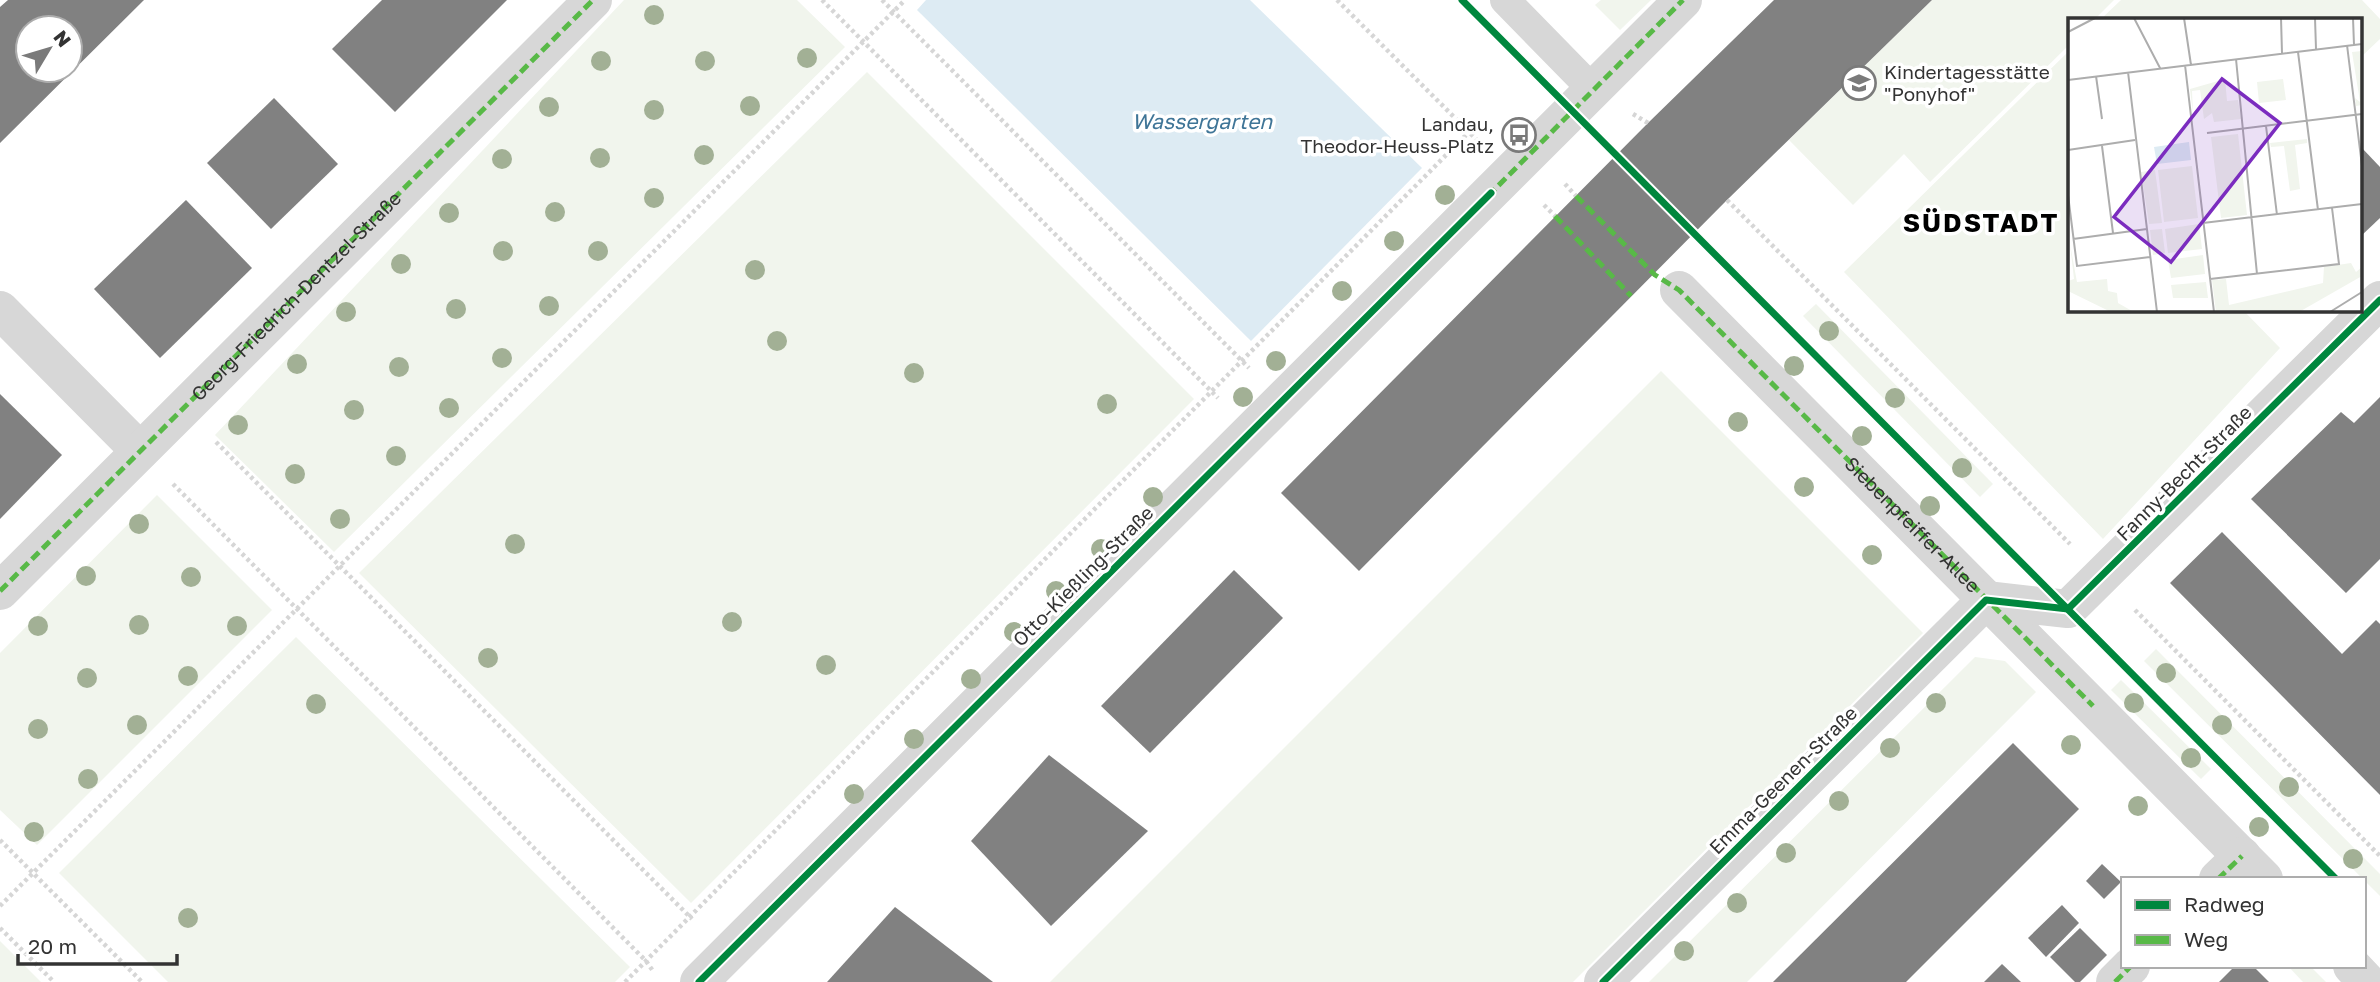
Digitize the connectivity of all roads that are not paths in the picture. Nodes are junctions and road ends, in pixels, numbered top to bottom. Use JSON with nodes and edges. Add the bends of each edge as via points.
{"nodes":[{"id":1,"x":593,"y":0,"type":"edge"},
{"id":2,"x":1505,"y":0,"type":"edge"},
{"id":3,"x":1683,"y":0,"type":"edge"},
{"id":4,"x":1594,"y":91,"type":"junction"},
{"id":5,"x":1679,"y":290,"type":"dead end"},
{"id":6,"x":2380,"y":300,"type":"edge"},
{"id":7,"x":0,"y":310,"type":"edge"},
{"id":8,"x":140,"y":451,"type":"junction"},
{"id":9,"x":0,"y":591,"type":"edge"},
{"id":10,"x":1986,"y":600,"type":"junction"},
{"id":11,"x":2241,"y":871,"type":"edge"},
{"id":12,"x":2129,"y":968,"type":"edge"},
{"id":13,"x":2354,"y":968,"type":"edge"},
{"id":14,"x":699,"y":982,"type":"edge"},
{"id":15,"x":1603,"y":982,"type":"edge"},
{"id":16,"x":2115,"y":982,"type":"edge"},
{"id":17,"x":2367,"y":982,"type":"edge"}],
"edges":[{"from":1,"to":8,"type":"street","name":"Georg-Friedrich-Dentzel-Straße"},
{"from":2,"to":4,"type":"lane"},
{"from":3,"to":4,"type":"street","name":"Otto-Kießling-Straße"},
{"from":4,"to":14,"type":"street","name":"Otto-Kießling-Straße"},
{"from":5,"to":10,"type":"street","name":"Siebenpfeiffer-Allee"},
{"from":6,"to":10,"type":"street","name":"Fanny-Becht-Straße","via":[[2068,609]]},
{"from":7,"to":8,"type":"street"},
{"from":8,"to":9,"type":"street","name":"Georg-Friedrich-Dentzel-Straße"},
{"from":10,"to":11,"type":"street","name":"Siebenpfeiffer-Allee"},
{"from":10,"to":15,"type":"street","name":"Emma-Geenen-Straße"},
{"from":12,"to":16,"type":"street"},
{"from":13,"to":17,"type":"street"}]}
